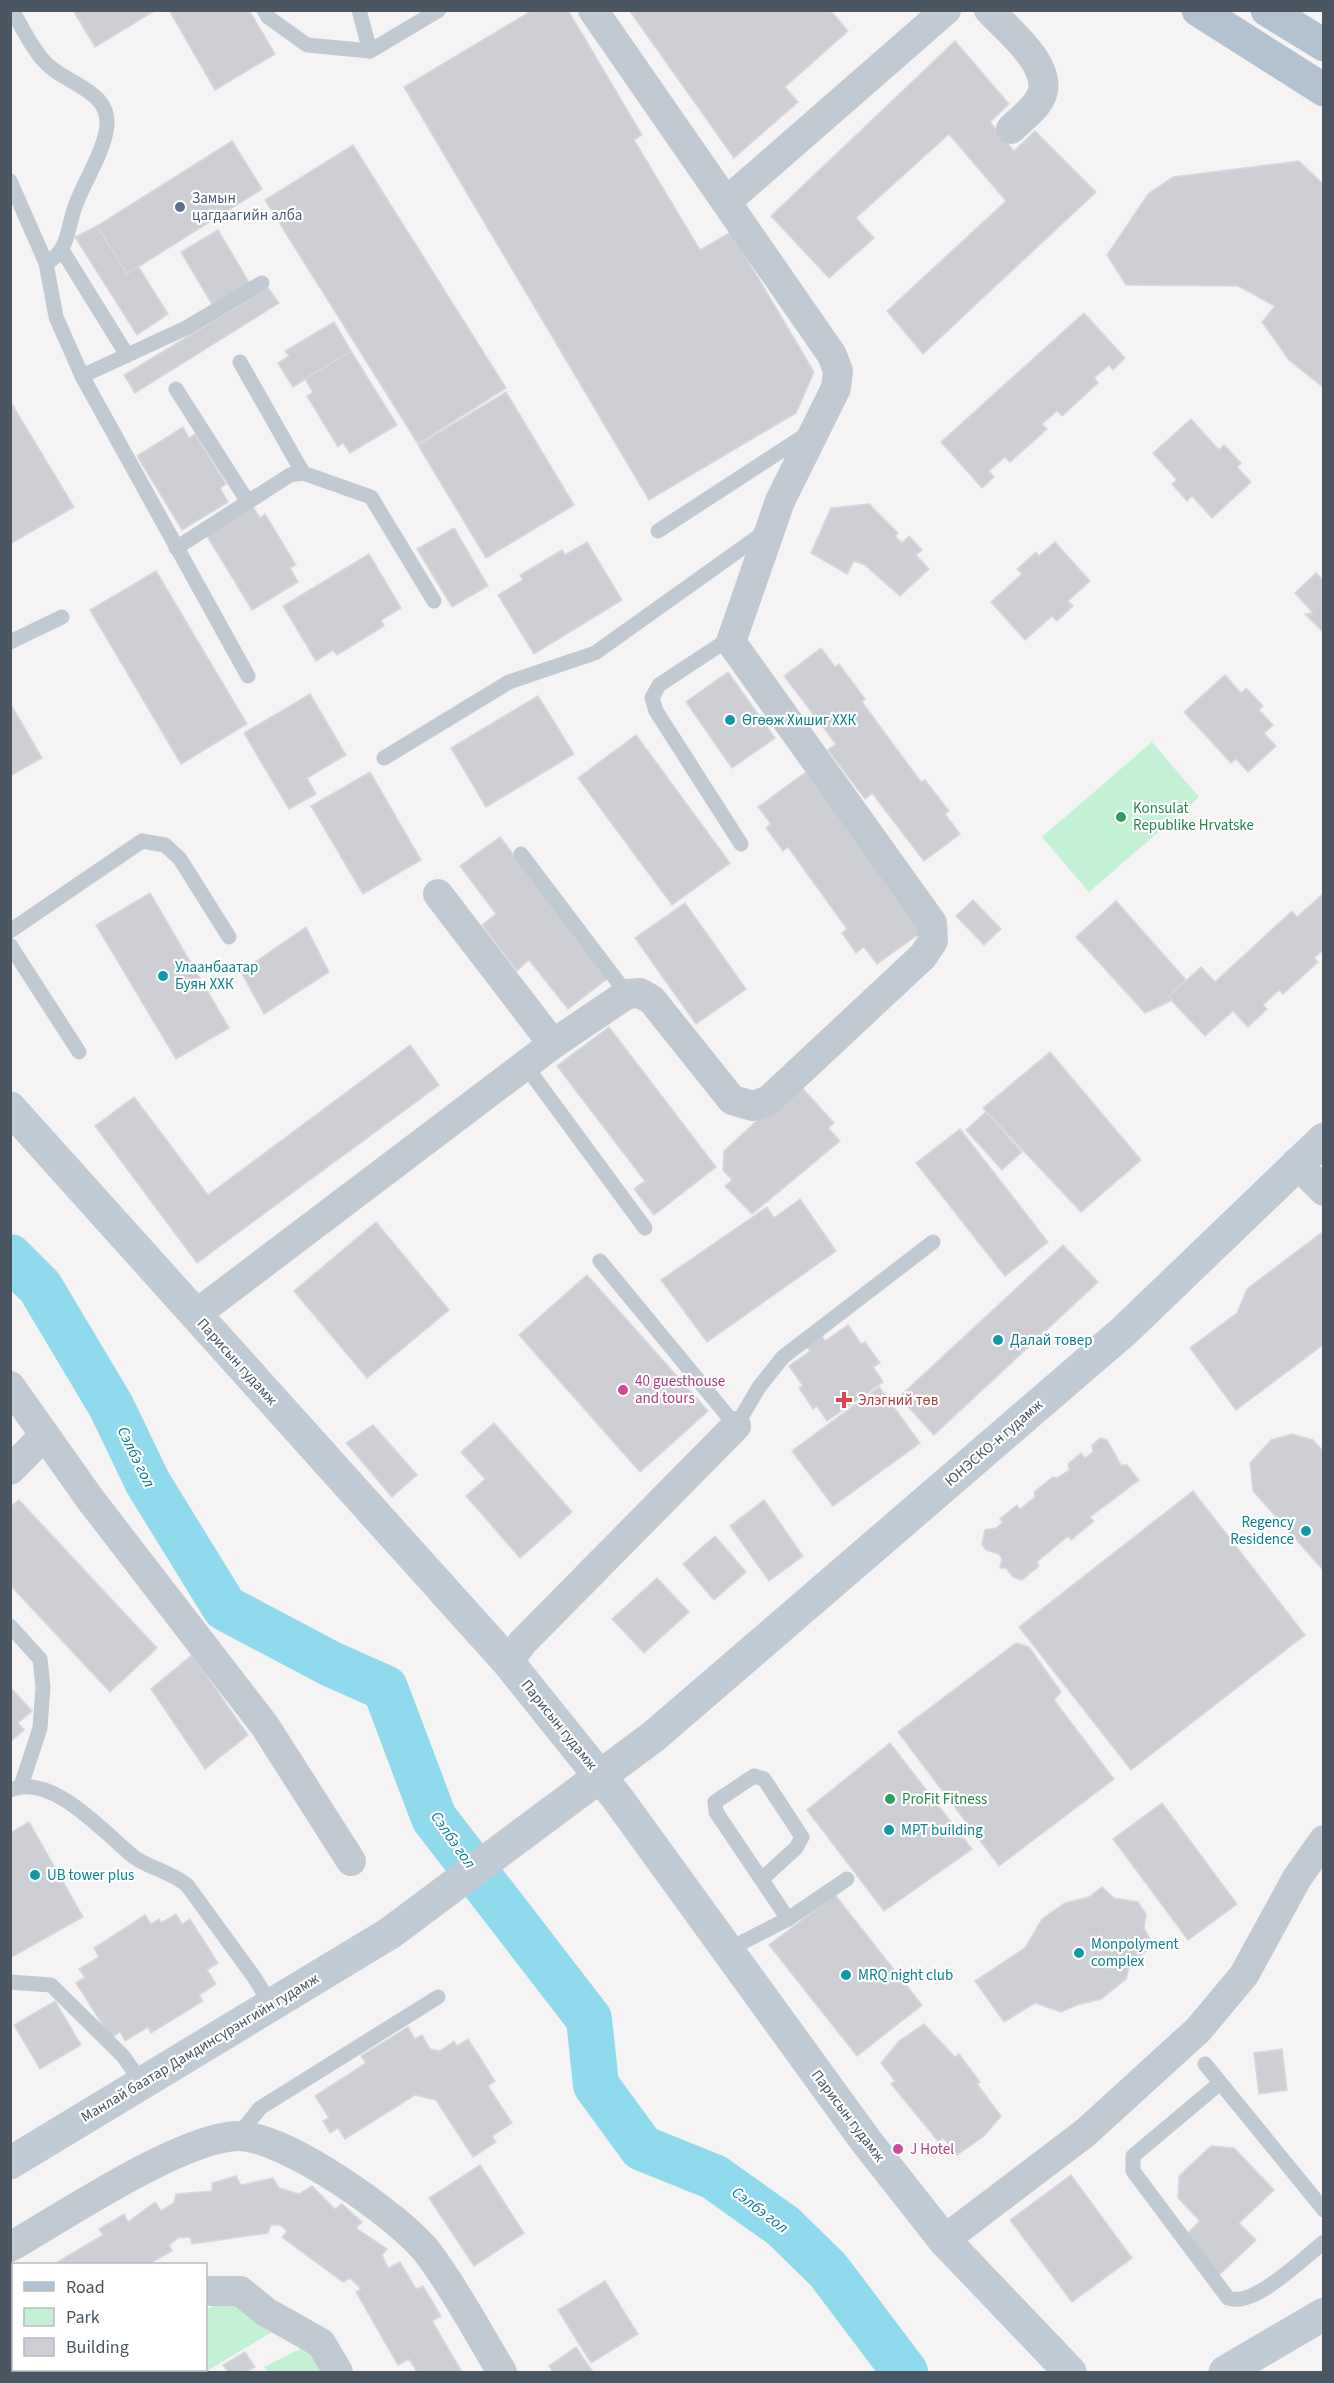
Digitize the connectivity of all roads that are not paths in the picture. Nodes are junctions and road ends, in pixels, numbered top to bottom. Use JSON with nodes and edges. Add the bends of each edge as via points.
{"nodes":[{"id":1,"x":12,"y":10,"type":"edge"},
{"id":2,"x":264,"y":10,"type":"edge"},
{"id":3,"x":359,"y":10,"type":"edge"},
{"id":4,"x":439,"y":10,"type":"edge"},
{"id":5,"x":593,"y":10,"type":"edge"},
{"id":6,"x":946,"y":10,"type":"edge"},
{"id":7,"x":988,"y":10,"type":"edge"},
{"id":8,"x":1198,"y":10,"type":"edge"},
{"id":9,"x":1267,"y":10,"type":"edge"},
{"id":10,"x":1323,"y":45,"type":"edge"},
{"id":11,"x":370,"y":51,"type":"junction"},
{"id":12,"x":1323,"y":90,"type":"edge"},
{"id":13,"x":1011,"y":129,"type":"dead end"},
{"id":14,"x":10,"y":181,"type":"edge"},
{"id":15,"x":726,"y":202,"type":"junction"},
{"id":16,"x":62,"y":250,"type":"junction"},
{"id":17,"x":46,"y":263,"type":"junction"},
{"id":18,"x":262,"y":283,"type":"dead end"},
{"id":19,"x":126,"y":355,"type":"junction"},
{"id":20,"x":240,"y":362,"type":"dead end"},
{"id":21,"x":82,"y":376,"type":"junction"},
{"id":22,"x":176,"y":388,"type":"dead end"},
{"id":23,"x":814,"y":429,"type":"junction"},
{"id":24,"x":303,"y":473,"type":"junction"},
{"id":25,"x":248,"y":502,"type":"junction"},
{"id":26,"x":769,"y":530,"type":"junction"},
{"id":27,"x":658,"y":531,"type":"dead end"},
{"id":28,"x":176,"y":548,"type":"junction"},
{"id":29,"x":434,"y":601,"type":"dead end"},
{"id":30,"x":62,"y":617,"type":"dead end"},
{"id":31,"x":732,"y":637,"type":"junction"},
{"id":32,"x":10,"y":642,"type":"edge"},
{"id":33,"x":248,"y":676,"type":"dead end"},
{"id":34,"x":384,"y":758,"type":"dead end"},
{"id":35,"x":741,"y":844,"type":"dead end"},
{"id":36,"x":521,"y":854,"type":"dead end"},
{"id":37,"x":438,"y":894,"type":"dead end"},
{"id":38,"x":10,"y":931,"type":"edge"},
{"id":39,"x":229,"y":937,"type":"dead end"},
{"id":40,"x":10,"y":945,"type":"edge"},
{"id":41,"x":627,"y":994,"type":"junction"},
{"id":42,"x":553,"y":1044,"type":"junction"},
{"id":43,"x":79,"y":1052,"type":"dead end"},
{"id":44,"x":525,"y":1065,"type":"junction"},
{"id":45,"x":10,"y":1108,"type":"edge"},
{"id":46,"x":1323,"y":1139,"type":"edge"},
{"id":47,"x":1296,"y":1163,"type":"junction"},
{"id":48,"x":1323,"y":1191,"type":"edge"},
{"id":49,"x":645,"y":1228,"type":"dead end"},
{"id":50,"x":933,"y":1242,"type":"dead end"},
{"id":51,"x":600,"y":1261,"type":"dead end"},
{"id":52,"x":195,"y":1315,"type":"junction"},
{"id":53,"x":10,"y":1386,"type":"edge"},
{"id":54,"x":736,"y":1426,"type":"junction"},
{"id":55,"x":45,"y":1435,"type":"junction"},
{"id":56,"x":10,"y":1470,"type":"edge"},
{"id":57,"x":10,"y":1626,"type":"edge"},
{"id":58,"x":508,"y":1662,"type":"junction"},
{"id":59,"x":16,"y":1788,"type":"edge"},
{"id":60,"x":1323,"y":1840,"type":"edge"},
{"id":61,"x":351,"y":1861,"type":"dead end"},
{"id":62,"x":762,"y":1878,"type":"junction"},
{"id":63,"x":847,"y":1879,"type":"dead end"},
{"id":64,"x":788,"y":1919,"type":"junction"},
{"id":65,"x":390,"y":1933,"type":"joint"},
{"id":66,"x":733,"y":1958,"type":"junction"},
{"id":67,"x":10,"y":1982,"type":"edge"},
{"id":68,"x":438,"y":1997,"type":"dead end"},
{"id":69,"x":271,"y":2006,"type":"junction"},
{"id":70,"x":1205,"y":2064,"type":"dead end"},
{"id":71,"x":142,"y":2083,"type":"junction"},
{"id":72,"x":1220,"y":2084,"type":"junction"},
{"id":73,"x":238,"y":2136,"type":"junction"},
{"id":74,"x":10,"y":2163,"type":"edge"},
{"id":75,"x":1323,"y":2210,"type":"edge"},
{"id":76,"x":944,"y":2240,"type":"junction"},
{"id":77,"x":1323,"y":2242,"type":"edge"},
{"id":78,"x":10,"y":2247,"type":"edge"},
{"id":79,"x":207,"y":2291,"type":"edge"},
{"id":80,"x":1323,"y":2314,"type":"edge"},
{"id":81,"x":338,"y":2373,"type":"edge"},
{"id":82,"x":502,"y":2373,"type":"edge"},
{"id":83,"x":1070,"y":2373,"type":"edge"},
{"id":84,"x":1226,"y":2373,"type":"edge"}],
"edges":[{"from":1,"to":16,"type":"lane","via":[[45,63],[90,91],[105,114],[107,129],[101,152],[82,188]]},
{"from":2,"to":11,"type":"lane","via":[[267,17],[307,45]]},
{"from":3,"to":11,"type":"lane"},
{"from":4,"to":11,"type":"lane"},
{"from":5,"to":15,"type":"street"},
{"from":6,"to":15,"type":"street"},
{"from":7,"to":13,"type":"street","via":[[1034,60],[1044,80],[1042,96]]},
{"from":8,"to":12,"type":"main road"},
{"from":9,"to":10,"type":"main road"},
{"from":14,"to":17,"type":"lane"},
{"from":15,"to":23,"type":"street","via":[[832,355],[838,371],[836,388]]},
{"from":16,"to":17,"type":"lane"},
{"from":16,"to":19,"type":"lane"},
{"from":17,"to":21,"type":"lane","via":[[56,317]]},
{"from":18,"to":19,"type":"lane","via":[[186,328]]},
{"from":19,"to":21,"type":"lane"},
{"from":20,"to":24,"type":"lane"},
{"from":21,"to":28,"type":"lane"},
{"from":22,"to":25,"type":"lane"},
{"from":23,"to":26,"type":"street"},
{"from":23,"to":27,"type":"lane"},
{"from":24,"to":25,"type":"lane","via":[[290,475]]},
{"from":24,"to":29,"type":"lane","via":[[371,497]]},
{"from":25,"to":28,"type":"lane"},
{"from":26,"to":31,"type":"street"},
{"from":26,"to":34,"type":"lane","via":[[595,652],[509,682]]},
{"from":28,"to":33,"type":"lane"},
{"from":30,"to":32,"type":"lane"},
{"from":31,"to":35,"type":"lane","via":[[659,685],[652,698],[656,711]]},
{"from":31,"to":41,"type":"street","via":[[736,652],[932,923],[933,941],[923,956],[769,1100],[753,1106],[732,1100],[652,1000],[640,993]]},
{"from":36,"to":41,"type":"lane"},
{"from":37,"to":42,"type":"street"},
{"from":38,"to":39,"type":"lane","via":[[142,841],[165,845],[180,859]]},
{"from":40,"to":43,"type":"lane"},
{"from":41,"to":42,"type":"street"},
{"from":42,"to":44,"type":"street"},
{"from":44,"to":49,"type":"lane"},
{"from":44,"to":52,"type":"street"},
{"from":45,"to":52,"type":"street","name":"Парисын гудамж"},
{"from":46,"to":47,"type":"street","name":"ЮНЭСКО-н гудамж"},
{"from":47,"to":48,"type":"street"},
{"from":47,"to":65,"type":"street","name":"ЮНЭСКО-н гудамж","bridge":true,"via":[[1124,1331],[654,1736]]},
{"from":50,"to":54,"type":"lane","via":[[783,1357]]},
{"from":51,"to":54,"type":"lane"},
{"from":52,"to":58,"type":"street","name":"Парисын гудамж"},
{"from":53,"to":55,"type":"street"},
{"from":54,"to":58,"type":"street","via":[[522,1642]]},
{"from":55,"to":56,"type":"street"},
{"from":55,"to":61,"type":"street","via":[[265,1726]]},
{"from":57,"to":59,"type":"lane","via":[[40,1659],[43,1688],[40,1728]]},
{"from":58,"to":66,"type":"street","name":"Парисын гудамж","via":[[618,1799]]},
{"from":59,"to":69,"type":"lane","via":[[54,1794],[100,1825],[136,1858],[173,1874],[187,1885]]},
{"from":60,"to":76,"type":"street","via":[[1297,1878],[1244,1975],[1198,2030],[1085,2133]]},
{"from":62,"to":62,"type":"lane","via":[[716,1812],[715,1802],[754,1776],[764,1779],[802,1837],[796,1848]]},
{"from":62,"to":64,"type":"lane"},
{"from":63,"to":64,"type":"lane"},
{"from":64,"to":66,"type":"lane","via":[[741,1943]]},
{"from":65,"to":69,"type":"street","name":"Манлай баатар Дамдинсүрэнгийн гудамж"},
{"from":66,"to":76,"type":"street","name":"Парисын гудамж","via":[[866,2141]]},
{"from":67,"to":71,"type":"lane","via":[[51,1985],[123,2056]]},
{"from":68,"to":73,"type":"lane","via":[[260,2108]]},
{"from":69,"to":71,"type":"street","name":"Манлай баатар Дамдинсүрэнгийн гудамж"},
{"from":70,"to":72,"type":"lane"},
{"from":71,"to":74,"type":"street","name":"Манлай баатар Дамдинсүрэнгийн гудамж"},
{"from":72,"to":75,"type":"lane"},
{"from":72,"to":77,"type":"lane","via":[[1145,2144],[1134,2156],[1133,2171],[1228,2298],[1237,2301],[1255,2296]]},
{"from":73,"to":78,"type":"street","via":[[198,2145],[149,2167]]},
{"from":73,"to":82,"type":"street","via":[[279,2147],[321,2170],[369,2200],[399,2225],[427,2252]]},
{"from":76,"to":83,"type":"street","name":"Парисын гудамж"},
{"from":79,"to":81,"type":"street","via":[[240,2290],[266,2312],[321,2343]]},
{"from":80,"to":84,"type":"street"}]}
